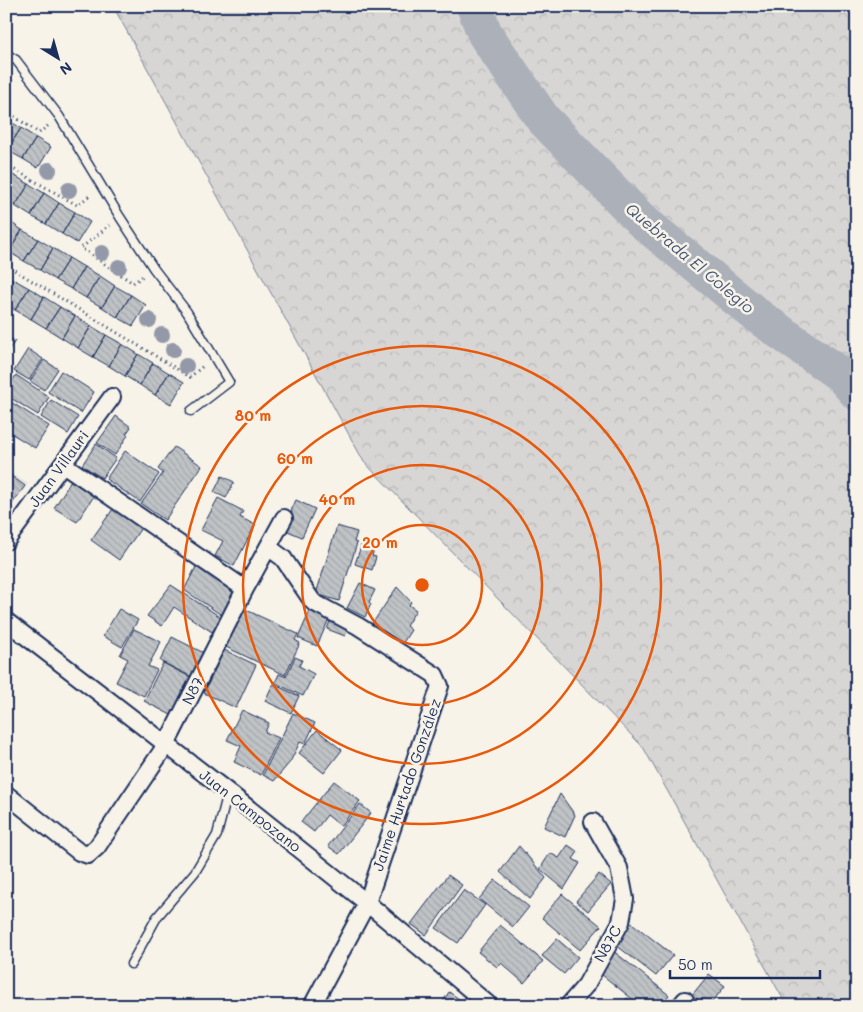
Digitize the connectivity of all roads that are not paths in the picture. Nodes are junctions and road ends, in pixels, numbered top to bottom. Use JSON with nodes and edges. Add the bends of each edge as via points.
{"nodes":[{"id":1,"x":6,"y":54,"type":"edge"},
{"id":2,"x":112,"y":397,"type":"dead end"},
{"id":3,"x":191,"y":410,"type":"dead end"},
{"id":4,"x":62,"y":464,"type":"junction"},
{"id":5,"x":284,"y":518,"type":"dead end"},
{"id":6,"x":6,"y":541,"type":"edge"},
{"id":7,"x":268,"y":547,"type":"junction"},
{"id":8,"x":245,"y":589,"type":"junction"},
{"id":9,"x":6,"y":621,"type":"edge"},
{"id":10,"x":166,"y":745,"type":"junction"},
{"id":11,"x":228,"y":792,"type":"junction"},
{"id":12,"x":6,"y":794,"type":"edge"},
{"id":13,"x":593,"y":822,"type":"dead end"},
{"id":14,"x":367,"y":903,"type":"junction"},
{"id":15,"x":131,"y":964,"type":"dead end"},
{"id":16,"x":312,"y":1006,"type":"edge"},
{"id":17,"x":490,"y":1006,"type":"edge"},
{"id":18,"x":568,"y":1006,"type":"edge"}],
"edges":[{"from":1,"to":3,"type":"lane","via":[[16,60],[60,116],[120,217],[187,312],[229,382]]},
{"from":2,"to":4,"type":"street","name":"Juan Villauri"},
{"from":4,"to":6,"type":"street","name":"Juan Villauri"},
{"from":4,"to":8,"type":"street"},
{"from":5,"to":7,"type":"street","name":"N87"},
{"from":7,"to":8,"type":"street","name":"N87"},
{"from":7,"to":14,"type":"street","name":"Jaime Hurtado González","via":[[283,558],[313,602],[358,626],[435,675],[440,686]]},
{"from":8,"to":10,"type":"street","name":"N87"},
{"from":9,"to":10,"type":"street","name":"Juan Campozano"},
{"from":10,"to":11,"type":"street","name":"Juan Campozano"},
{"from":10,"to":12,"type":"street","name":"N87","via":[[88,855],[79,852]]},
{"from":11,"to":14,"type":"street","name":"Juan Campozano"},
{"from":11,"to":15,"type":"lane","via":[[217,835],[195,872],[157,918]]},
{"from":13,"to":18,"type":"street","name":"N87C","via":[[620,868],[625,898],[621,922],[586,985]]},
{"from":14,"to":16,"type":"street","name":"Jaime Hurtado González"},
{"from":14,"to":17,"type":"street","name":"Juan Campozano"}]}
